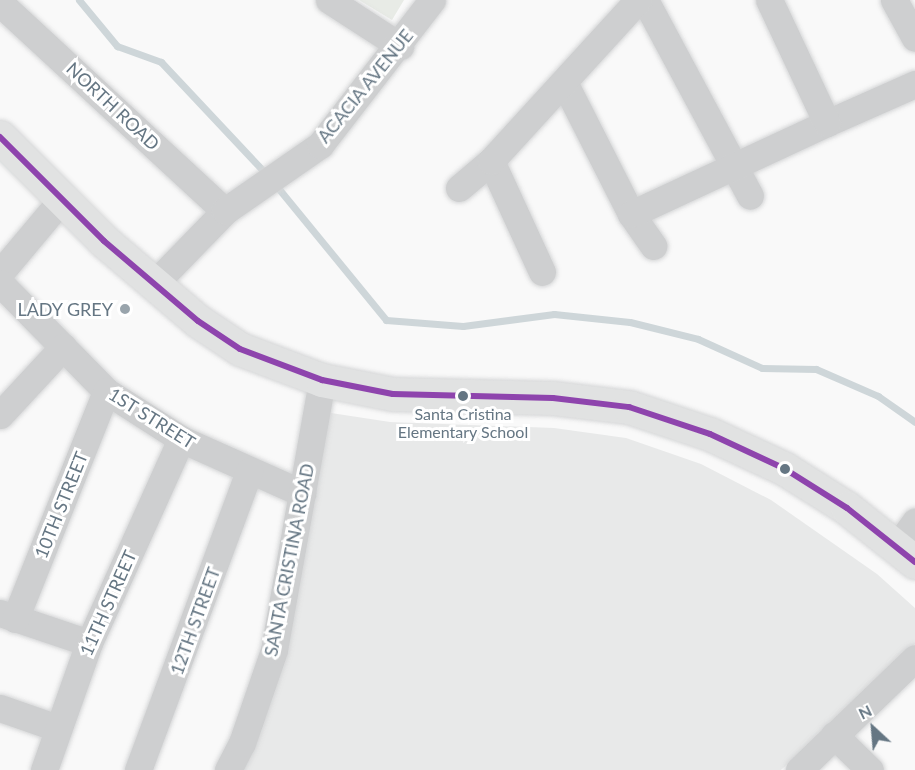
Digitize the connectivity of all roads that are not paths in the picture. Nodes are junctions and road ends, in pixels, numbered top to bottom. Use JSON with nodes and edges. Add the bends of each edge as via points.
{"nodes":[{"id":1,"x":329,"y":0,"type":"edge"},
{"id":2,"x":432,"y":0,"type":"edge"},
{"id":3,"x":638,"y":0,"type":"edge"},
{"id":4,"x":645,"y":0,"type":"edge"},
{"id":5,"x":769,"y":0,"type":"edge"},
{"id":6,"x":894,"y":0,"type":"edge"},
{"id":7,"x":0,"y":3,"type":"edge"},
{"id":8,"x":915,"y":38,"type":"edge"},
{"id":9,"x":400,"y":46,"type":"junction"},
{"id":10,"x":564,"y":82,"type":"junction"},
{"id":11,"x":915,"y":84,"type":"edge"},
{"id":12,"x":827,"y":123,"type":"junction"},
{"id":13,"x":0,"y":137,"type":"edge"},
{"id":14,"x":490,"y":161,"type":"junction"},
{"id":15,"x":736,"y":166,"type":"junction"},
{"id":16,"x":459,"y":188,"type":"dead end"},
{"id":17,"x":750,"y":196,"type":"dead end"},
{"id":18,"x":62,"y":199,"type":"junction"},
{"id":19,"x":225,"y":211,"type":"junction"},
{"id":20,"x":631,"y":214,"type":"junction"},
{"id":21,"x":653,"y":246,"type":"dead end"},
{"id":22,"x":542,"y":272,"type":"dead end"},
{"id":23,"x":0,"y":273,"type":"edge"},
{"id":24,"x":156,"y":282,"type":"junction"},
{"id":25,"x":0,"y":283,"type":"edge"},
{"id":26,"x":63,"y":347,"type":"junction"},
{"id":27,"x":322,"y":380,"type":"junction"},
{"id":28,"x":106,"y":391,"type":"junction"},
{"id":29,"x":0,"y":415,"type":"edge"},
{"id":30,"x":182,"y":439,"type":"junction"},
{"id":31,"x":249,"y":471,"type":"junction"},
{"id":32,"x":302,"y":493,"type":"junction"},
{"id":33,"x":909,"y":543,"type":"edge"},
{"id":34,"x":8,"y":616,"type":"edge"},
{"id":35,"x":89,"y":643,"type":"junction"},
{"id":36,"x":912,"y":668,"type":"edge"},
{"id":37,"x":0,"y":708,"type":"edge"},
{"id":38,"x":57,"y":728,"type":"junction"},
{"id":39,"x":834,"y":735,"type":"junction"},
{"id":40,"x":44,"y":770,"type":"edge"},
{"id":41,"x":138,"y":770,"type":"edge"},
{"id":42,"x":228,"y":770,"type":"edge"},
{"id":43,"x":799,"y":770,"type":"edge"},
{"id":44,"x":870,"y":770,"type":"edge"}],
"edges":[{"from":1,"to":9,"type":"street"},
{"from":2,"to":9,"type":"street","name":"ACACIA AVENUE"},
{"from":3,"to":10,"type":"street"},
{"from":4,"to":15,"type":"street"},
{"from":5,"to":12,"type":"street"},
{"from":6,"to":8,"type":"street"},
{"from":7,"to":19,"type":"street","name":"NORTH ROAD"},
{"from":9,"to":19,"type":"street","name":"ACACIA AVENUE","via":[[332,133]]},
{"from":10,"to":14,"type":"street"},
{"from":10,"to":20,"type":"street"},
{"from":11,"to":12,"type":"street"},
{"from":12,"to":15,"type":"street"},
{"from":13,"to":18,"type":"street"},
{"from":14,"to":16,"type":"street"},
{"from":14,"to":22,"type":"street"},
{"from":15,"to":17,"type":"street"},
{"from":15,"to":20,"type":"street"},
{"from":18,"to":23,"type":"street"},
{"from":18,"to":24,"type":"street","via":[[104,241]]},
{"from":19,"to":24,"type":"street","name":"ACACIA AVENUE"},
{"from":20,"to":21,"type":"street"},
{"from":24,"to":27,"type":"street","via":[[198,321],[240,349]]},
{"from":25,"to":26,"type":"street","name":"1ST STREET"},
{"from":26,"to":28,"type":"street","name":"1ST STREET"},
{"from":26,"to":29,"type":"street"},
{"from":27,"to":32,"type":"street","name":"SANTA CRISTINA ROAD"},
{"from":27,"to":33,"type":"street","via":[[393,394],[553,398],[629,407],[710,434],[785,469]]},
{"from":28,"to":30,"type":"street","name":"1ST STREET"},
{"from":28,"to":34,"type":"street","name":"10TH STREET"},
{"from":30,"to":31,"type":"street","name":"1ST STREET"},
{"from":30,"to":35,"type":"street","name":"11TH STREET"},
{"from":31,"to":32,"type":"street","name":"1ST STREET"},
{"from":31,"to":41,"type":"street","name":"12TH STREET"},
{"from":32,"to":42,"type":"street","name":"SANTA CRISTINA ROAD","via":[[274,650],[242,742]]},
{"from":34,"to":35,"type":"street"},
{"from":35,"to":38,"type":"street","name":"11TH STREET"},
{"from":36,"to":39,"type":"street"},
{"from":37,"to":38,"type":"street"},
{"from":38,"to":40,"type":"street","name":"11TH STREET"},
{"from":39,"to":43,"type":"street"},
{"from":39,"to":44,"type":"street"}]}
